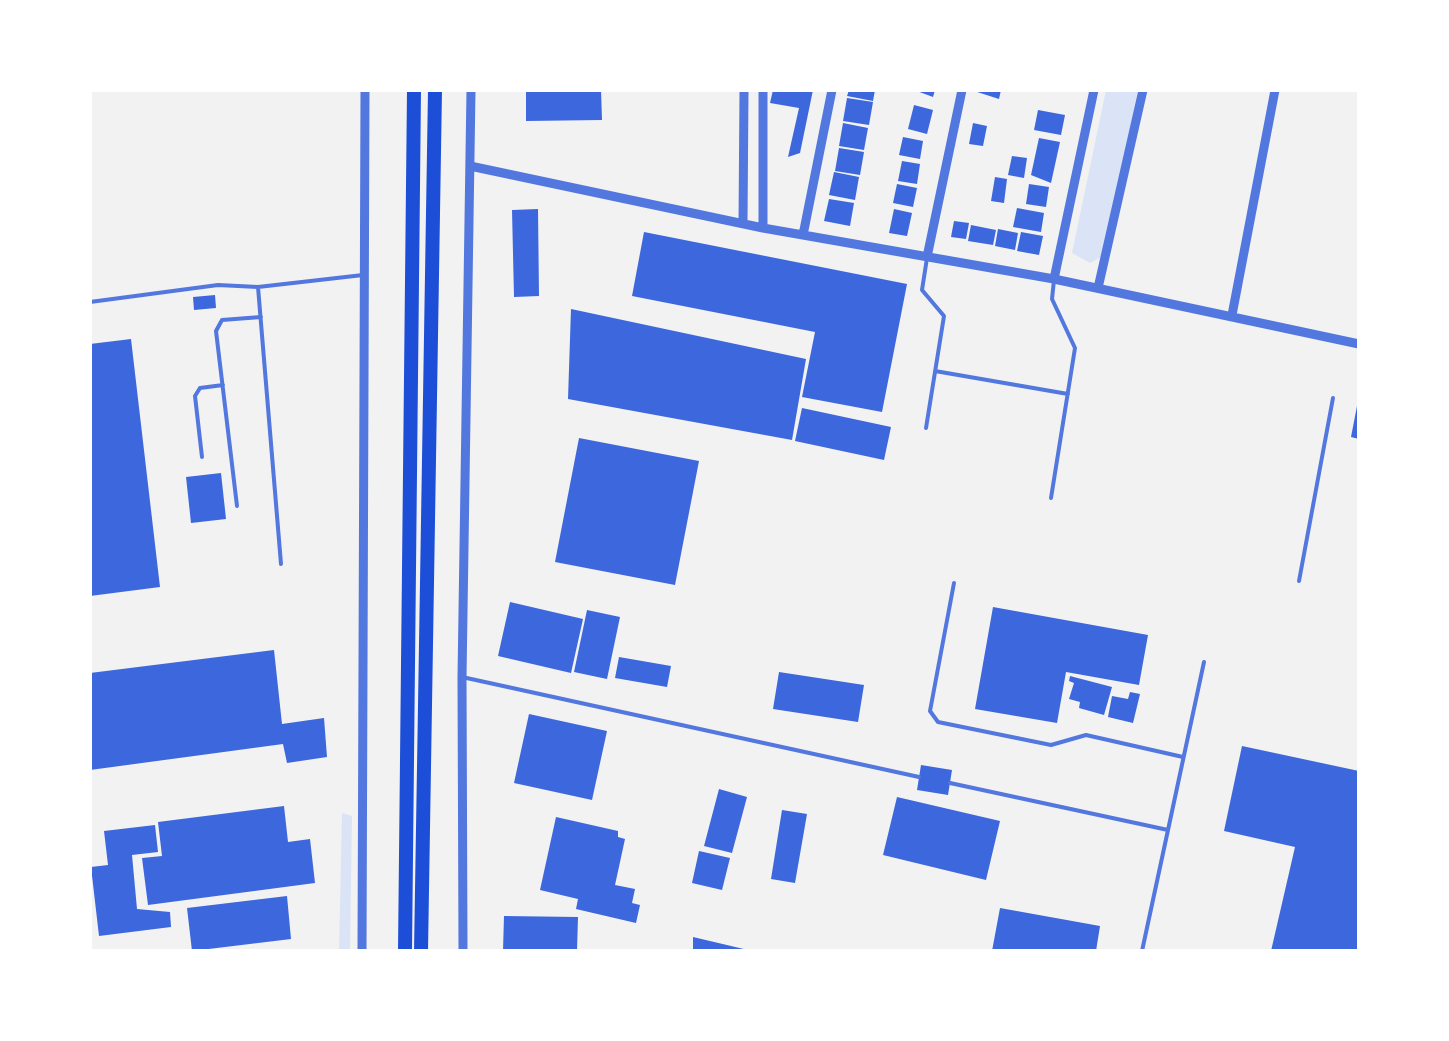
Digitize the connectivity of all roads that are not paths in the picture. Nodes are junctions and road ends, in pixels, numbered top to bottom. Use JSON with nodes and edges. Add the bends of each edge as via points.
{"nodes":[{"id":1,"x":365,"y":90,"type":"edge"},
{"id":2,"x":414,"y":90,"type":"edge"},
{"id":3,"x":436,"y":90,"type":"edge"},
{"id":4,"x":472,"y":90,"type":"edge"},
{"id":5,"x":744,"y":90,"type":"edge"},
{"id":6,"x":763,"y":90,"type":"edge"},
{"id":7,"x":832,"y":90,"type":"edge"},
{"id":8,"x":962,"y":90,"type":"edge"},
{"id":9,"x":1094,"y":90,"type":"edge"},
{"id":10,"x":1143,"y":90,"type":"edge"},
{"id":11,"x":1276,"y":90,"type":"edge"},
{"id":12,"x":470,"y":166,"type":"junction"},
{"id":13,"x":743,"y":224,"type":"junction"},
{"id":14,"x":764,"y":228,"type":"junction"},
{"id":15,"x":803,"y":235,"type":"junction"},
{"id":16,"x":927,"y":257,"type":"junction"},
{"id":17,"x":365,"y":274,"type":"junction"},
{"id":18,"x":1054,"y":279,"type":"junction"},
{"id":19,"x":258,"y":287,"type":"junction"},
{"id":20,"x":1098,"y":288,"type":"junction"},
{"id":21,"x":90,"y":302,"type":"edge"},
{"id":22,"x":1232,"y":315,"type":"junction"},
{"id":23,"x":261,"y":317,"type":"junction"},
{"id":24,"x":1359,"y":344,"type":"edge"},
{"id":25,"x":935,"y":371,"type":"junction"},
{"id":26,"x":224,"y":385,"type":"junction"},
{"id":27,"x":1068,"y":394,"type":"junction"},
{"id":28,"x":1333,"y":398,"type":"dead end"},
{"id":29,"x":926,"y":428,"type":"dead end"},
{"id":30,"x":202,"y":457,"type":"dead end"},
{"id":31,"x":1051,"y":498,"type":"dead end"},
{"id":32,"x":236,"y":506,"type":"dead end"},
{"id":33,"x":281,"y":564,"type":"dead end"},
{"id":34,"x":1299,"y":581,"type":"dead end"},
{"id":35,"x":954,"y":583,"type":"dead end"},
{"id":36,"x":1204,"y":662,"type":"dead end"},
{"id":37,"x":462,"y":677,"type":"junction"},
{"id":38,"x":1183,"y":757,"type":"junction"},
{"id":39,"x":919,"y":777,"type":"dead end"},
{"id":40,"x":950,"y":783,"type":"dead end"},
{"id":41,"x":1168,"y":830,"type":"junction"},
{"id":42,"x":362,"y":951,"type":"edge"},
{"id":43,"x":405,"y":951,"type":"edge"},
{"id":44,"x":421,"y":951,"type":"edge"},
{"id":45,"x":463,"y":951,"type":"edge"},
{"id":46,"x":1142,"y":951,"type":"edge"}],
"edges":[{"from":1,"to":17,"type":"street"},
{"from":2,"to":43,"type":"main road"},
{"from":3,"to":44,"type":"main road"},
{"from":4,"to":12,"type":"street"},
{"from":5,"to":13,"type":"street"},
{"from":6,"to":14,"type":"street"},
{"from":7,"to":15,"type":"street"},
{"from":8,"to":16,"type":"street"},
{"from":9,"to":18,"type":"street"},
{"from":10,"to":20,"type":"street"},
{"from":11,"to":22,"type":"street"},
{"from":12,"to":13,"type":"street"},
{"from":12,"to":37,"type":"street"},
{"from":13,"to":14,"type":"street"},
{"from":14,"to":15,"type":"street"},
{"from":15,"to":16,"type":"street"},
{"from":16,"to":18,"type":"street"},
{"from":16,"to":25,"type":"lane","via":[[922,290],[944,316]]},
{"from":17,"to":19,"type":"lane"},
{"from":17,"to":42,"type":"street"},
{"from":18,"to":20,"type":"street"},
{"from":18,"to":27,"type":"lane","via":[[1052,298],[1076,348]]},
{"from":19,"to":21,"type":"lane"},
{"from":19,"to":23,"type":"lane"},
{"from":20,"to":22,"type":"street"},
{"from":22,"to":24,"type":"street"},
{"from":23,"to":26,"type":"lane","via":[[218,324]]},
{"from":23,"to":33,"type":"lane"},
{"from":25,"to":27,"type":"lane"},
{"from":25,"to":29,"type":"lane"},
{"from":26,"to":30,"type":"lane","via":[[200,388],[194,396]]},
{"from":26,"to":32,"type":"lane"},
{"from":27,"to":31,"type":"lane"},
{"from":28,"to":34,"type":"lane"},
{"from":35,"to":38,"type":"lane","via":[[930,710],[938,722],[1051,744],[1086,735]]},
{"from":36,"to":38,"type":"lane"},
{"from":37,"to":39,"type":"lane"},
{"from":37,"to":45,"type":"street"},
{"from":38,"to":41,"type":"lane"},
{"from":40,"to":41,"type":"lane"},
{"from":41,"to":46,"type":"lane"}]}
